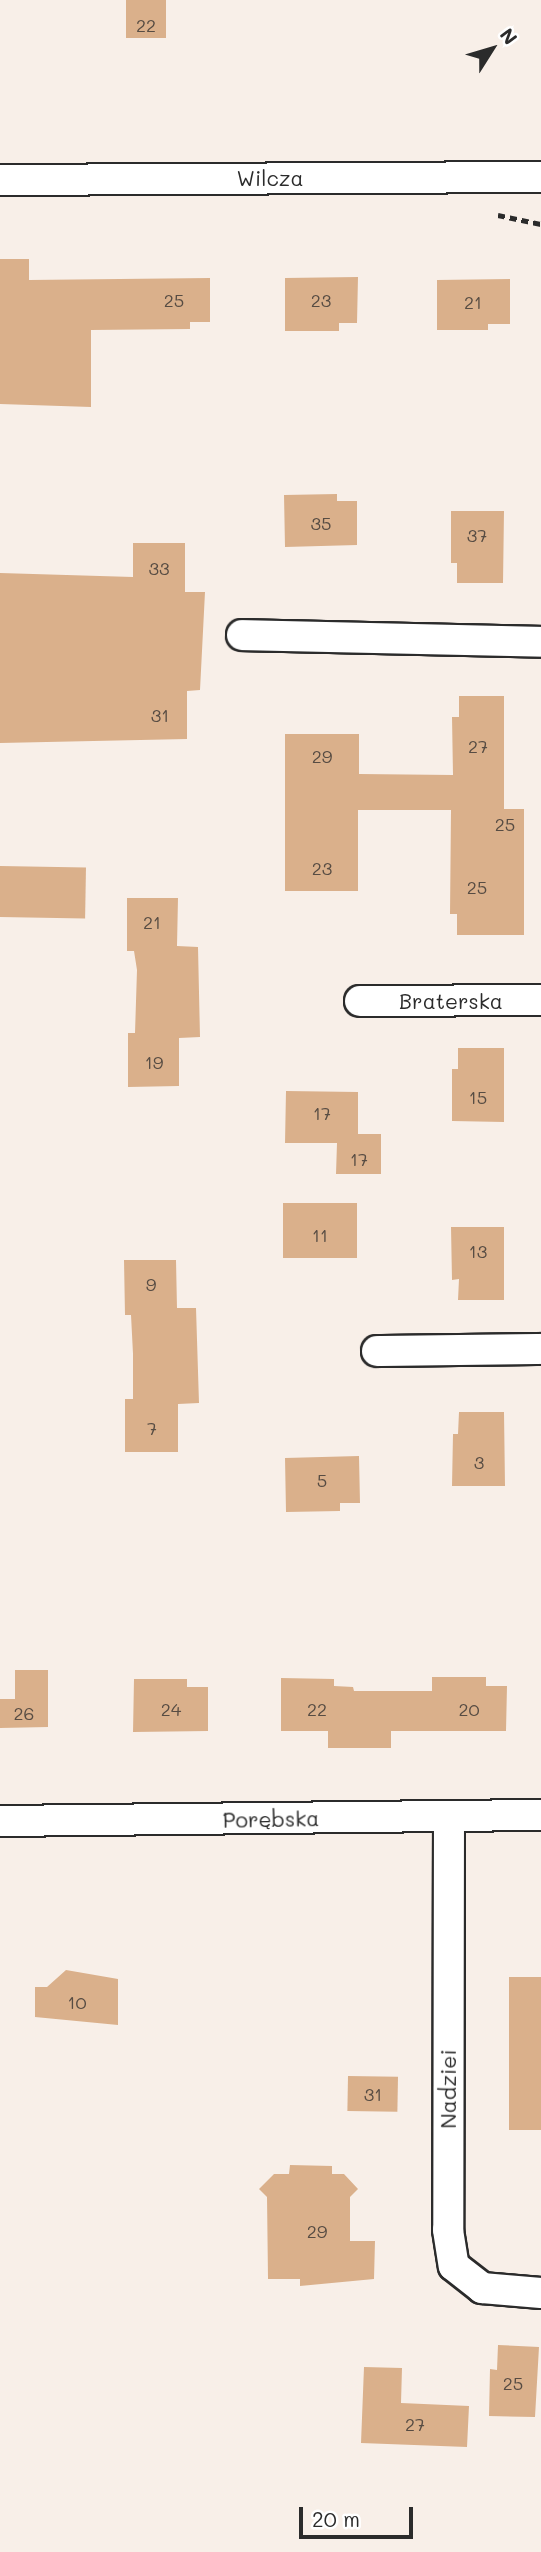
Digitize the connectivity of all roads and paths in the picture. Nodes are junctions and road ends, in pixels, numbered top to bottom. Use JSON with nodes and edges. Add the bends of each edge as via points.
{"nodes":[{"id":1,"x":541,"y":177,"type":"edge"},
{"id":2,"x":0,"y":180,"type":"edge"},
{"id":3,"x":242,"y":635,"type":"dead end"},
{"id":4,"x":541,"y":642,"type":"edge"},
{"id":5,"x":541,"y":1000,"type":"edge"},
{"id":6,"x":360,"y":1001,"type":"dead end"},
{"id":7,"x":541,"y":1349,"type":"edge"},
{"id":8,"x":377,"y":1351,"type":"dead end"},
{"id":9,"x":541,"y":1815,"type":"edge"},
{"id":10,"x":449,"y":1817,"type":"junction"},
{"id":11,"x":0,"y":1821,"type":"edge"},
{"id":12,"x":541,"y":2293,"type":"edge"}],
"edges":[{"from":1,"to":2,"type":"street","name":"Wilcza"},
{"from":3,"to":4,"type":"street"},
{"from":5,"to":6,"type":"street","name":"Braterska"},
{"from":7,"to":8,"type":"street"},
{"from":9,"to":10,"type":"street","name":"Porębska"},
{"from":10,"to":11,"type":"street","name":"Porębska"},
{"from":10,"to":12,"type":"street","name":"Nadziei","via":[[448,2230],[454,2266],[482,2288]]}]}
